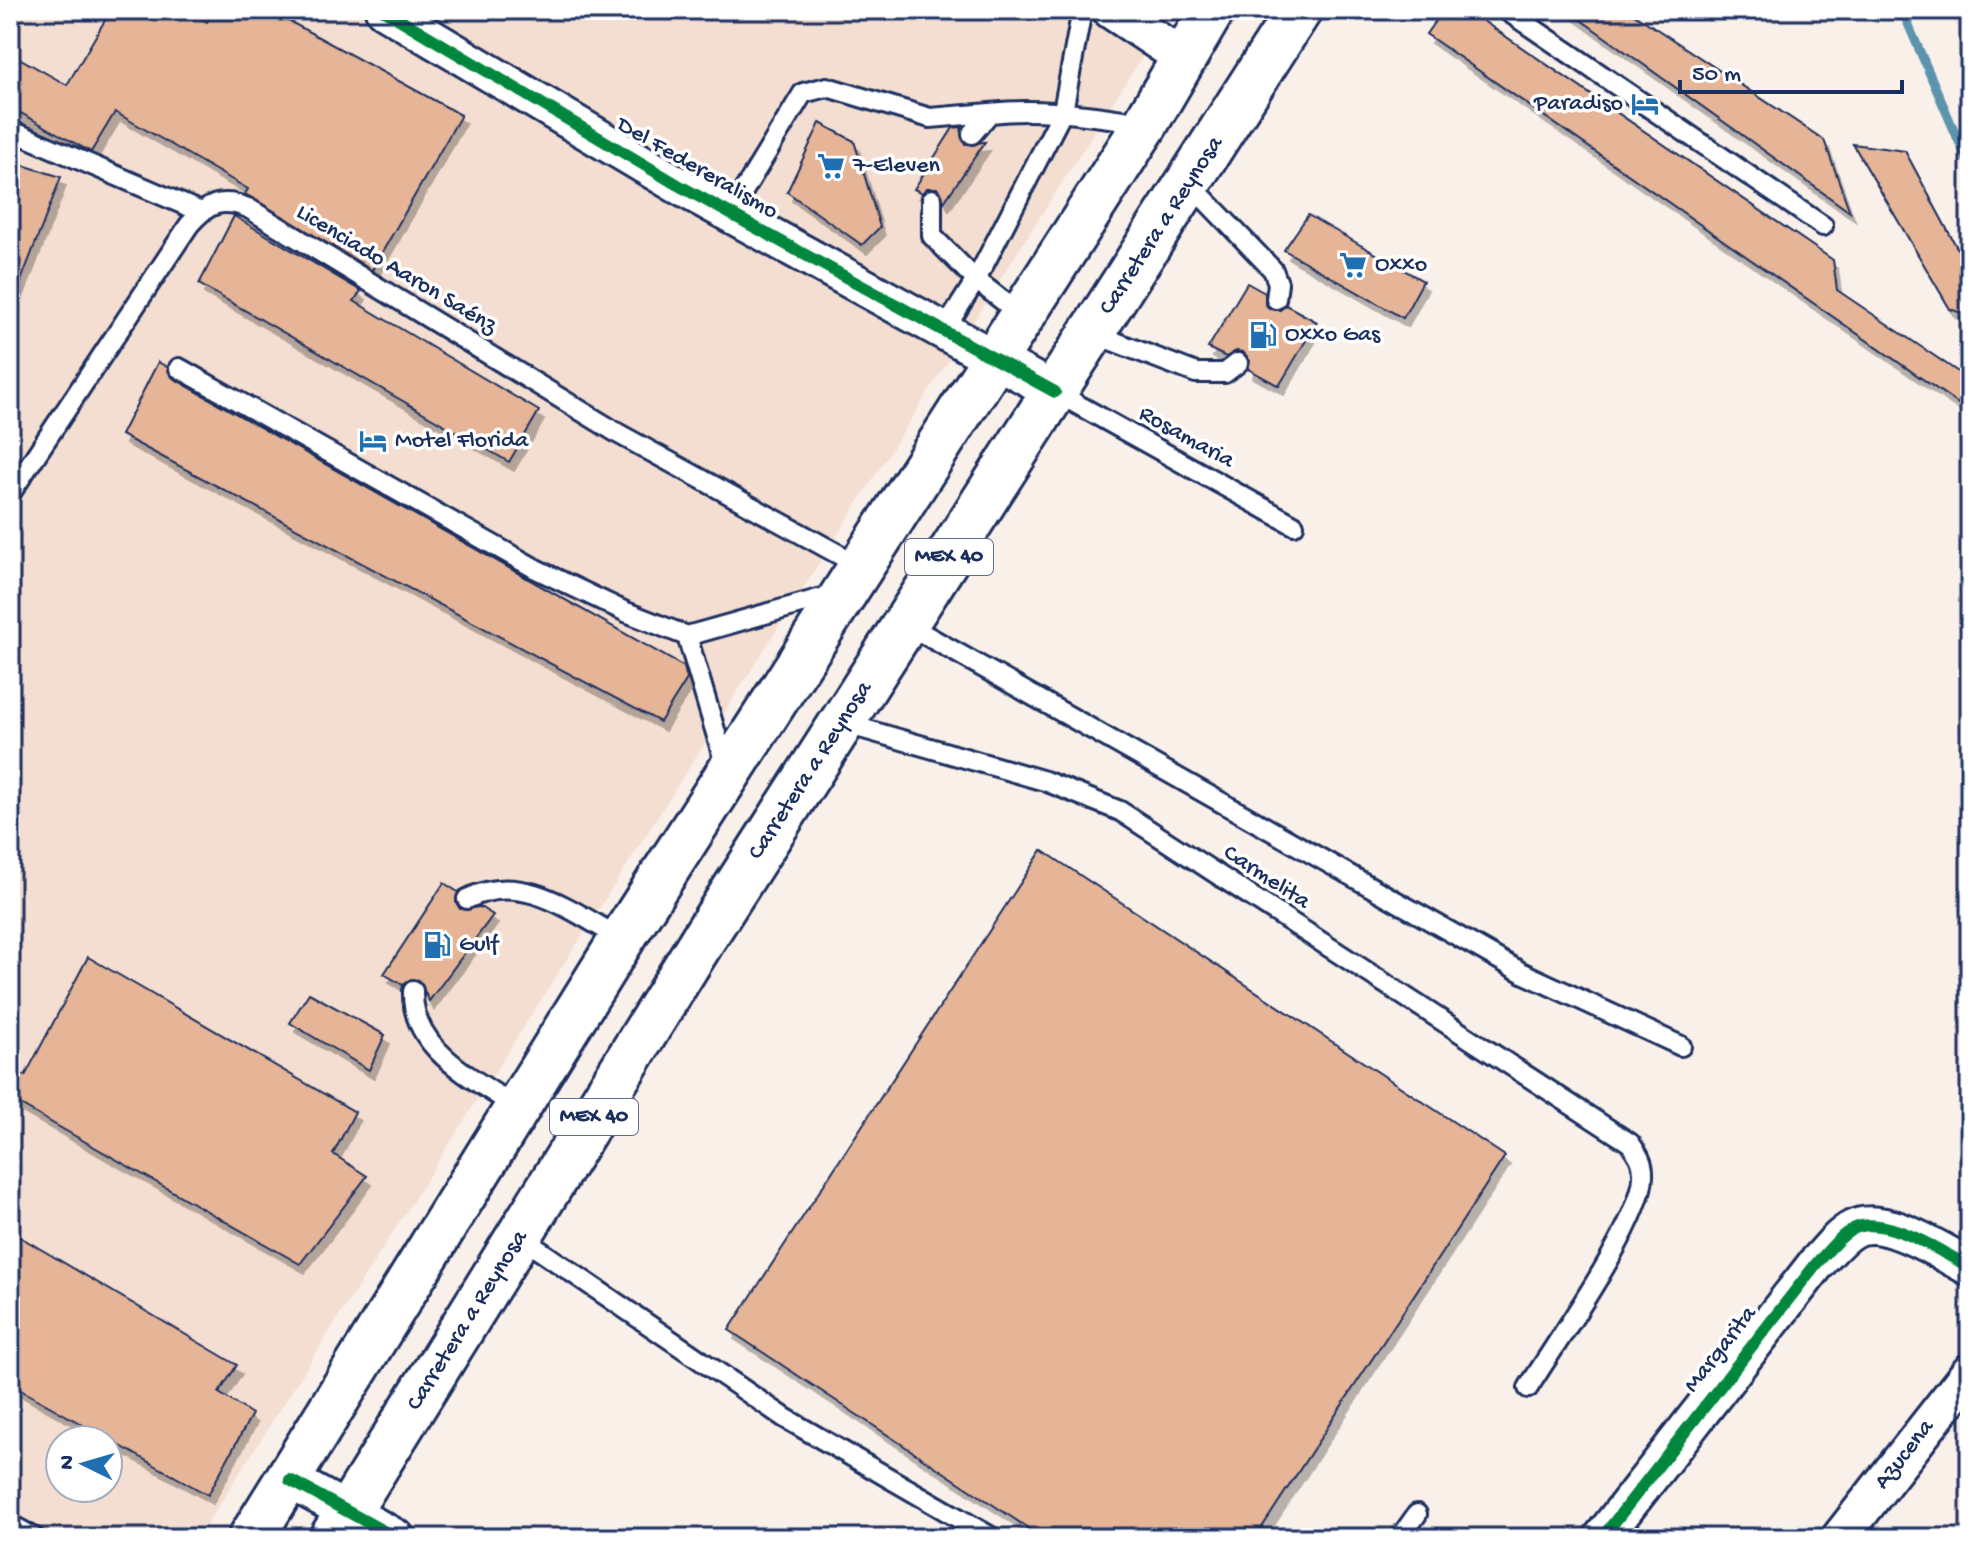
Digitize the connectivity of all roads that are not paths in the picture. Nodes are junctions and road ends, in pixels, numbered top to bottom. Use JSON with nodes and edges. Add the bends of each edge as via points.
{"nodes":[{"id":1,"x":384,"y":10,"type":"edge"},
{"id":2,"x":1082,"y":10,"type":"edge"},
{"id":3,"x":1111,"y":10,"type":"edge"},
{"id":4,"x":1212,"y":10,"type":"edge"},
{"id":5,"x":1299,"y":10,"type":"edge"},
{"id":6,"x":1506,"y":10,"type":"edge"},
{"id":7,"x":1185,"y":59,"type":"junction"},
{"id":8,"x":1063,"y":111,"type":"junction"},
{"id":9,"x":990,"y":113,"type":"junction"},
{"id":10,"x":1146,"y":123,"type":"junction"},
{"id":11,"x":10,"y":130,"type":"edge"},
{"id":12,"x":972,"y":134,"type":"dead end"},
{"id":13,"x":1190,"y":184,"type":"junction"},
{"id":14,"x":932,"y":199,"type":"dead end"},
{"id":15,"x":201,"y":212,"type":"junction"},
{"id":16,"x":730,"y":213,"type":"junction"},
{"id":17,"x":1823,"y":226,"type":"dead end"},
{"id":18,"x":976,"y":280,"type":"junction"},
{"id":19,"x":1276,"y":299,"type":"dead end"},
{"id":20,"x":1020,"y":314,"type":"junction"},
{"id":21,"x":943,"y":332,"type":"junction"},
{"id":22,"x":1092,"y":333,"type":"junction"},
{"id":23,"x":992,"y":359,"type":"junction"},
{"id":24,"x":1238,"y":363,"type":"dead end"},
{"id":25,"x":179,"y":368,"type":"dead end"},
{"id":26,"x":1055,"y":392,"type":"junction"},
{"id":27,"x":10,"y":494,"type":"edge"},
{"id":28,"x":1294,"y":525,"type":"dead end"},
{"id":29,"x":851,"y":579,"type":"junction"},
{"id":30,"x":906,"y":624,"type":"junction"},
{"id":31,"x":687,"y":636,"type":"junction"},
{"id":32,"x":843,"y":723,"type":"junction"},
{"id":33,"x":728,"y":774,"type":"junction"},
{"id":34,"x":467,"y":899,"type":"dead end"},
{"id":35,"x":622,"y":939,"type":"junction"},
{"id":36,"x":413,"y":991,"type":"dead end"},
{"id":37,"x":1681,"y":1046,"type":"dead end"},
{"id":38,"x":517,"y":1108,"type":"junction"},
{"id":39,"x":520,"y":1237,"type":"junction"},
{"id":40,"x":1970,"y":1267,"type":"edge"},
{"id":41,"x":1970,"y":1372,"type":"edge"},
{"id":42,"x":1528,"y":1388,"type":"dead end"},
{"id":43,"x":290,"y":1480,"type":"junction"},
{"id":44,"x":1417,"y":1514,"type":"dead end"},
{"id":45,"x":10,"y":1524,"type":"edge"},
{"id":46,"x":341,"y":1525,"type":"edge"},
{"id":47,"x":35,"y":1538,"type":"edge"},
{"id":48,"x":251,"y":1538,"type":"edge"},
{"id":49,"x":396,"y":1538,"type":"edge"},
{"id":50,"x":993,"y":1538,"type":"edge"},
{"id":51,"x":1400,"y":1538,"type":"edge"},
{"id":52,"x":1602,"y":1538,"type":"edge"},
{"id":53,"x":1840,"y":1538,"type":"edge"}],
"edges":[{"from":1,"to":16,"type":"street","name":"Del Federeralismo"},
{"from":2,"to":8,"type":"lane"},
{"from":3,"to":7,"type":"street"},
{"from":4,"to":7,"type":"main road","number":"MEX 40"},
{"from":5,"to":13,"type":"main road","name":"Carretera a Reynosa","number":"MEX 40"},
{"from":6,"to":17,"type":"lane"},
{"from":7,"to":10,"type":"main road","number":"MEX 40"},
{"from":8,"to":9,"type":"lane"},
{"from":8,"to":10,"type":"lane"},
{"from":8,"to":18,"type":"lane"},
{"from":9,"to":12,"type":"lane"},
{"from":9,"to":16,"type":"lane","via":[[930,118],[827,87],[803,93]]},
{"from":10,"to":20,"type":"main road","number":"MEX 40"},
{"from":11,"to":15,"type":"lane"},
{"from":13,"to":19,"type":"lane","via":[[1273,270]]},
{"from":13,"to":22,"type":"main road","name":"Carretera a Reynosa","number":"MEX 40"},
{"from":14,"to":18,"type":"lane","via":[[932,236]]},
{"from":15,"to":27,"type":"lane"},
{"from":15,"to":29,"type":"lane","name":"Licenciado Aaron Saénz","via":[[222,201],[248,208]]},
{"from":16,"to":21,"type":"street","name":"Del Federeralismo"},
{"from":18,"to":20,"type":"lane"},
{"from":18,"to":21,"type":"lane"},
{"from":20,"to":23,"type":"main road","number":"MEX 40"},
{"from":21,"to":23,"type":"street","name":"Del Federeralismo"},
{"from":22,"to":24,"type":"lane","via":[[1196,373],[1225,373]]},
{"from":22,"to":26,"type":"main road","name":"Carretera a Reynosa","number":"MEX 40"},
{"from":23,"to":26,"type":"street","name":"Del Federeralismo"},
{"from":23,"to":29,"type":"main road","number":"MEX 40"},
{"from":25,"to":31,"type":"lane","via":[[536,569]]},
{"from":26,"to":28,"type":"lane","name":"Rosamaria"},
{"from":26,"to":30,"type":"main road","name":"Carretera a Reynosa","number":"MEX 40"},
{"from":29,"to":31,"type":"lane"},
{"from":29,"to":33,"type":"main road","number":"MEX 40"},
{"from":30,"to":32,"type":"main road","name":"Carretera a Reynosa","number":"MEX 40"},
{"from":30,"to":37,"type":"lane","via":[[1523,973]]},
{"from":31,"to":33,"type":"lane"},
{"from":32,"to":39,"type":"main road","name":"Carretera a Reynosa","number":"MEX 40"},
{"from":32,"to":42,"type":"lane","name":"Carmelita","via":[[1045,781],[1120,811],[1630,1143],[1644,1174],[1637,1203]]},
{"from":33,"to":35,"type":"main road","number":"MEX 40"},
{"from":34,"to":35,"type":"lane","via":[[485,889],[534,893]]},
{"from":35,"to":38,"type":"main road","number":"MEX 40"},
{"from":36,"to":38,"type":"lane","via":[[419,1030],[434,1049]]},
{"from":38,"to":43,"type":"main road","number":"MEX 40"},
{"from":39,"to":46,"type":"main road","name":"Carretera a Reynosa","number":"MEX 40"},
{"from":39,"to":50,"type":"lane","via":[[785,1418]]},
{"from":40,"to":52,"type":"street","name":"Margarita","via":[[1897,1229],[1866,1225],[1852,1230],[1816,1264]]},
{"from":41,"to":53,"type":"street","name":"Azucena"},
{"from":43,"to":46,"type":"street"},
{"from":43,"to":48,"type":"main road","number":"MEX 40"},
{"from":44,"to":51,"type":"lane"},
{"from":45,"to":47,"type":"lane"},
{"from":46,"to":49,"type":"street"}]}
